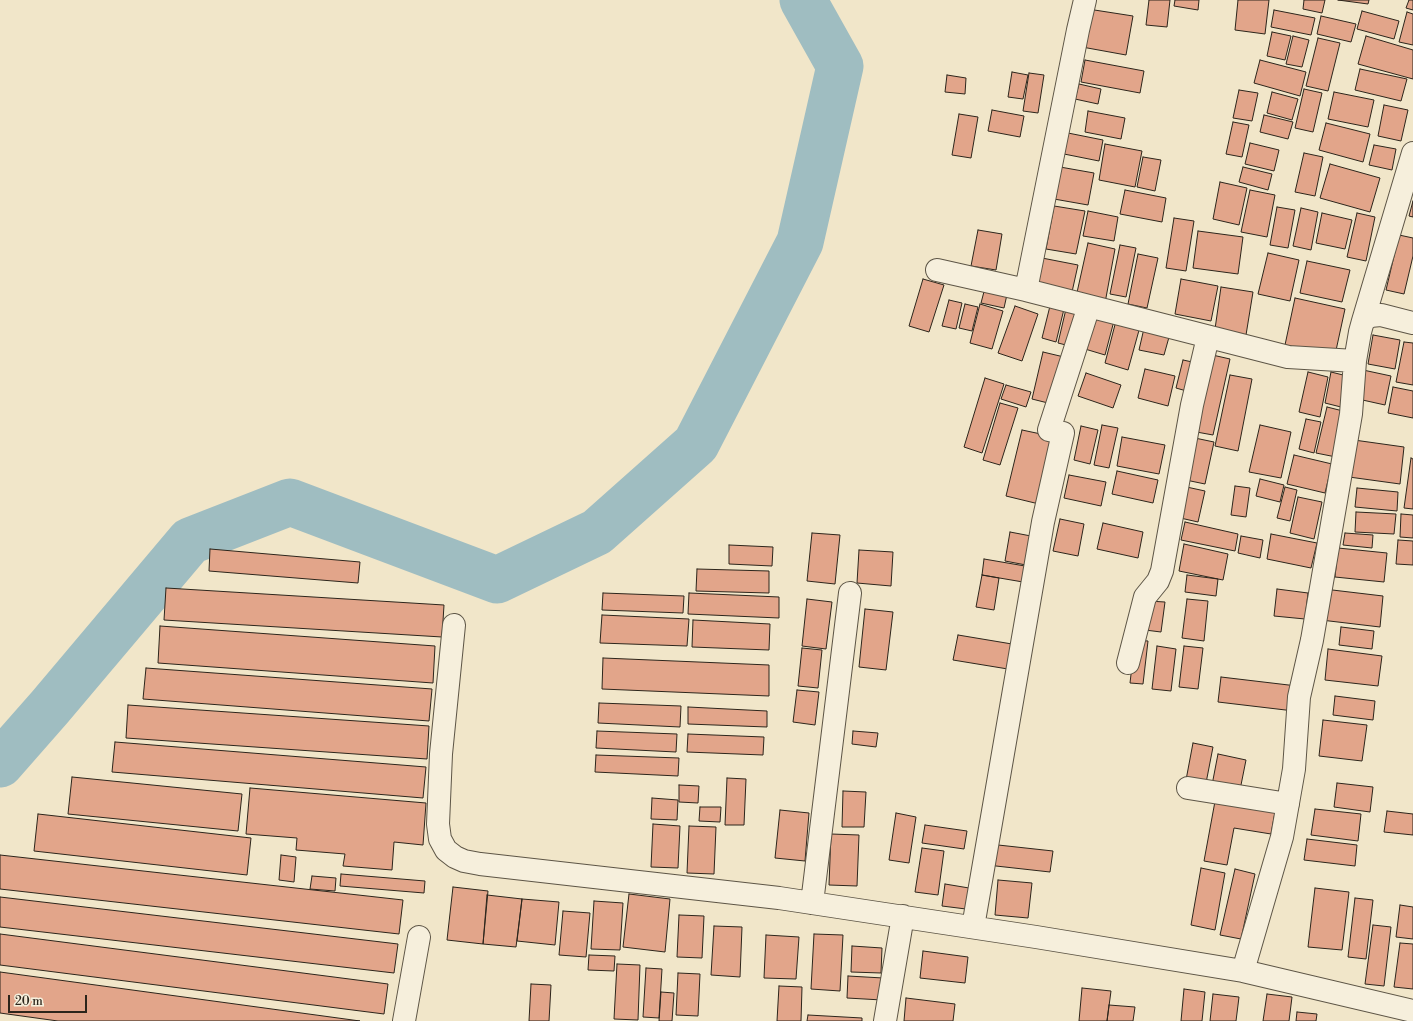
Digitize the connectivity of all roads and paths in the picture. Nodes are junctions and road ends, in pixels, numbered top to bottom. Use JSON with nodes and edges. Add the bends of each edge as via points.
{"nodes":[{"id":1,"x":1085,"y":0,"type":"edge"},
{"id":2,"x":1413,"y":153,"type":"edge"},
{"id":3,"x":937,"y":270,"type":"dead end"},
{"id":4,"x":1026,"y":290,"type":"junction"},
{"id":5,"x":1089,"y":306,"type":"junction"},
{"id":6,"x":1363,"y":322,"type":"junction"},
{"id":7,"x":1413,"y":323,"type":"edge"},
{"id":8,"x":1208,"y":337,"type":"junction"},
{"id":9,"x":1354,"y":361,"type":"junction"},
{"id":10,"x":850,"y":593,"type":"dead end"},
{"id":11,"x":454,"y":626,"type":"dead end"},
{"id":12,"x":1128,"y":663,"type":"dead end"},
{"id":13,"x":1188,"y":788,"type":"dead end"},
{"id":14,"x":1288,"y":804,"type":"junction"},
{"id":15,"x":812,"y":903,"type":"junction"},
{"id":16,"x":903,"y":916,"type":"junction"},
{"id":17,"x":973,"y":927,"type":"junction"},
{"id":18,"x":419,"y":937,"type":"dead end"},
{"id":19,"x":1243,"y":971,"type":"junction"},
{"id":20,"x":1413,"y":1011,"type":"edge"},
{"id":21,"x":404,"y":1021,"type":"edge"},
{"id":22,"x":884,"y":1021,"type":"edge"}],
"edges":[{"from":1,"to":4,"type":"street"},
{"from":2,"to":6,"type":"street"},
{"from":3,"to":4,"type":"street"},
{"from":4,"to":5,"type":"street"},
{"from":5,"to":8,"type":"street"},
{"from":5,"to":17,"type":"street","via":[[1049,430],[1063,433],[1043,522]]},
{"from":6,"to":7,"type":"street","via":[[1370,316],[1381,315]]},
{"from":6,"to":9,"type":"street"},
{"from":8,"to":9,"type":"street","via":[[1288,357]]},
{"from":8,"to":12,"type":"street","via":[[1192,405],[1162,571],[1158,581],[1145,597]]},
{"from":9,"to":14,"type":"street","via":[[1352,414],[1312,640],[1299,697],[1294,769]]},
{"from":10,"to":15,"type":"street"},
{"from":11,"to":15,"type":"street","via":[[441,754],[438,824],[440,839],[450,854],[464,861],[480,864]]},
{"from":13,"to":14,"type":"street"},
{"from":14,"to":19,"type":"street","via":[[1282,837]]},
{"from":15,"to":16,"type":"street"},
{"from":16,"to":17,"type":"street"},
{"from":16,"to":22,"type":"street"},
{"from":17,"to":19,"type":"street"},
{"from":18,"to":21,"type":"street"},
{"from":19,"to":20,"type":"street"}]}
